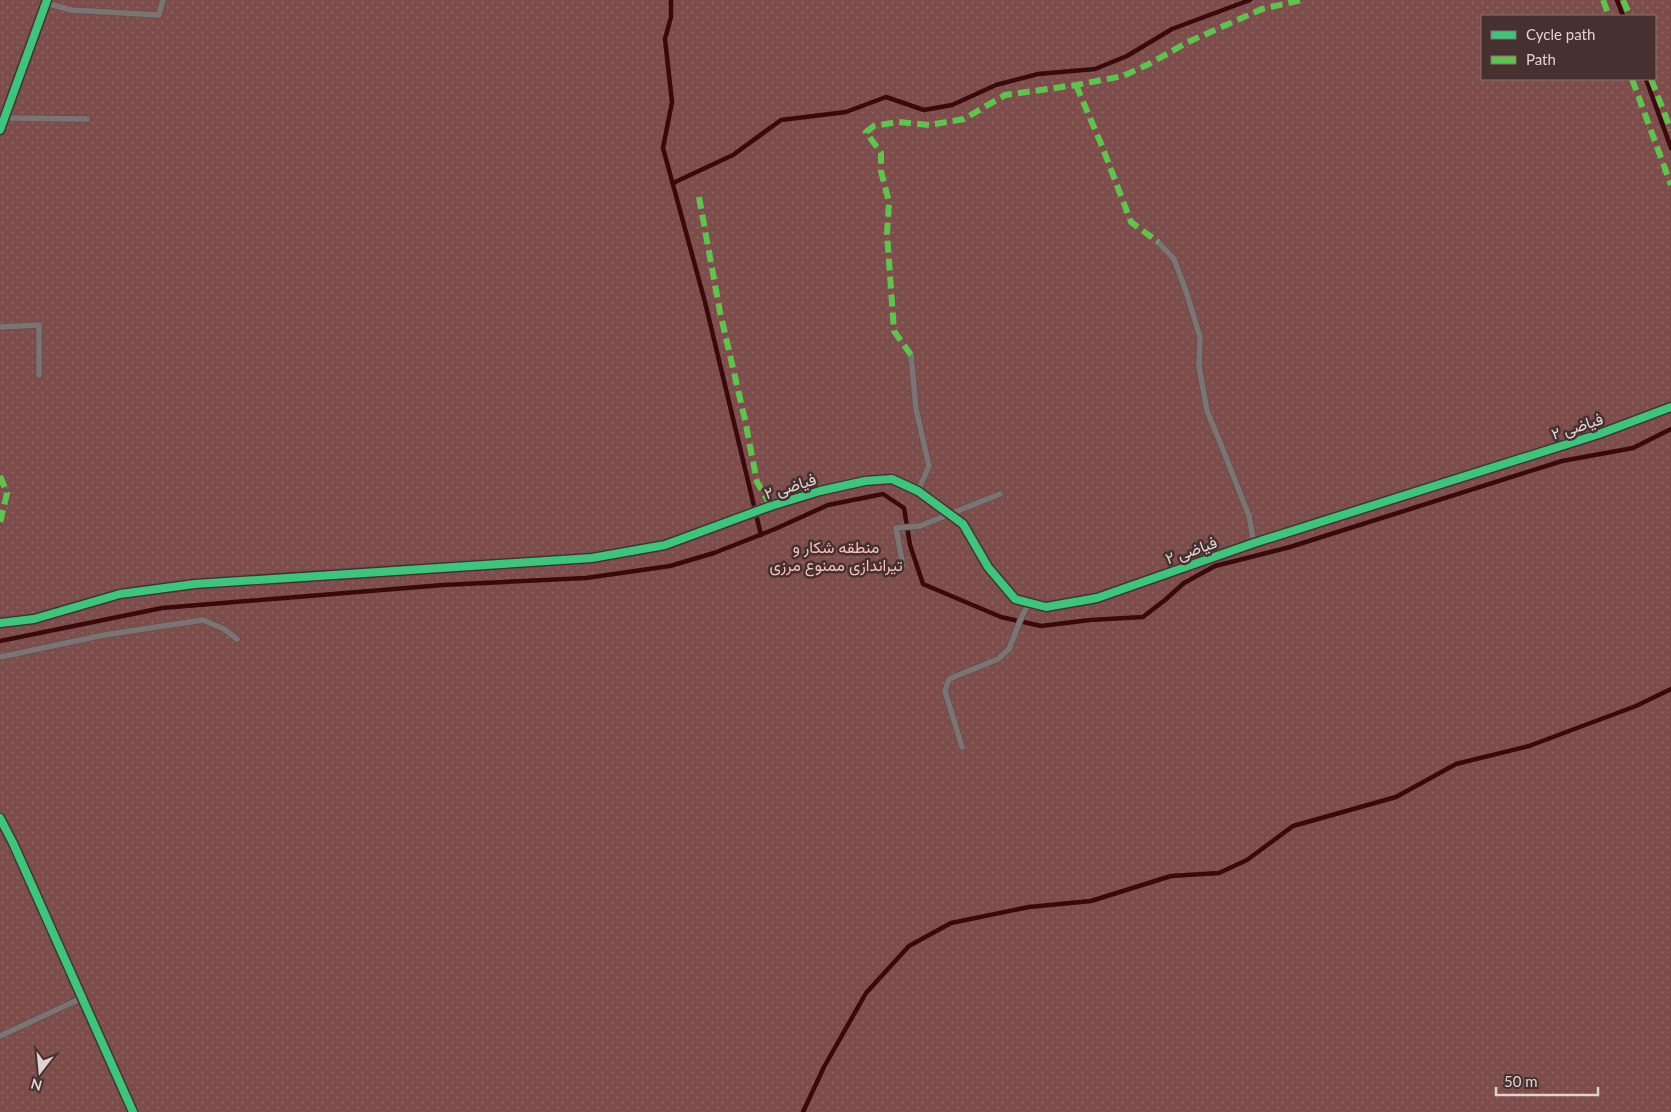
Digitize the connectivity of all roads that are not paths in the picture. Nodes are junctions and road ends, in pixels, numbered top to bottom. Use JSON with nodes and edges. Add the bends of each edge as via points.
{"nodes":[{"id":1,"x":162,"y":0,"type":"edge"},
{"id":2,"x":46,"y":1,"type":"edge"},
{"id":3,"x":2,"y":118,"type":"edge"},
{"id":4,"x":87,"y":119,"type":"dead end"},
{"id":5,"x":0,"y":130,"type":"edge"},
{"id":6,"x":1158,"y":242,"type":"dead end"},
{"id":7,"x":0,"y":327,"type":"edge"},
{"id":8,"x":910,"y":355,"type":"dead end"},
{"id":9,"x":39,"y":374,"type":"dead end"},
{"id":10,"x":1671,"y":407,"type":"edge"},
{"id":11,"x":918,"y":491,"type":"junction"},
{"id":12,"x":1000,"y":494,"type":"dead end"},
{"id":13,"x":949,"y":514,"type":"junction"},
{"id":14,"x":1254,"y":543,"type":"junction"},
{"id":15,"x":903,"y":566,"type":"dead end"},
{"id":16,"x":1029,"y":603,"type":"junction"},
{"id":17,"x":0,"y":623,"type":"edge"},
{"id":18,"x":237,"y":639,"type":"dead end"},
{"id":19,"x":0,"y":657,"type":"edge"},
{"id":20,"x":962,"y":747,"type":"dead end"},
{"id":21,"x":1,"y":822,"type":"edge"},
{"id":22,"x":82,"y":998,"type":"junction"},
{"id":23,"x":0,"y":1036,"type":"edge"},
{"id":24,"x":132,"y":1112,"type":"edge"}],
"edges":[{"from":1,"to":2,"type":"lane","via":[[159,16],[71,10]]},
{"from":2,"to":3,"type":"street"},
{"from":3,"to":4,"type":"lane"},
{"from":3,"to":5,"type":"street"},
{"from":6,"to":14,"type":"lane","via":[[1174,260],[1186,291],[1200,336],[1199,366],[1207,411],[1248,516]]},
{"from":7,"to":9,"type":"lane","via":[[38,325]]},
{"from":8,"to":11,"type":"lane","via":[[916,409],[929,466]]},
{"from":10,"to":14,"type":"street","name":"فیاضی ۲","via":[[1598,434]]},
{"from":11,"to":13,"type":"street","name":"فیاضی ۲"},
{"from":11,"to":17,"type":"street","name":"فیاضی ۲","via":[[892,479],[865,481],[820,491],[664,545],[592,558],[195,584],[120,594],[34,619]]},
{"from":12,"to":13,"type":"lane"},
{"from":13,"to":15,"type":"lane","via":[[920,526],[896,528]]},
{"from":13,"to":16,"type":"street","name":"فیاضی ۲","via":[[963,524],[988,567],[1015,599]]},
{"from":14,"to":16,"type":"street","name":"فیاضی ۲","via":[[1097,598],[1046,607]]},
{"from":16,"to":20,"type":"lane","via":[[1009,649],[998,659],[949,678],[945,691]]},
{"from":18,"to":19,"type":"lane","via":[[203,620],[104,635]]},
{"from":21,"to":22,"type":"street"},
{"from":22,"to":23,"type":"lane"},
{"from":22,"to":24,"type":"street"}]}
